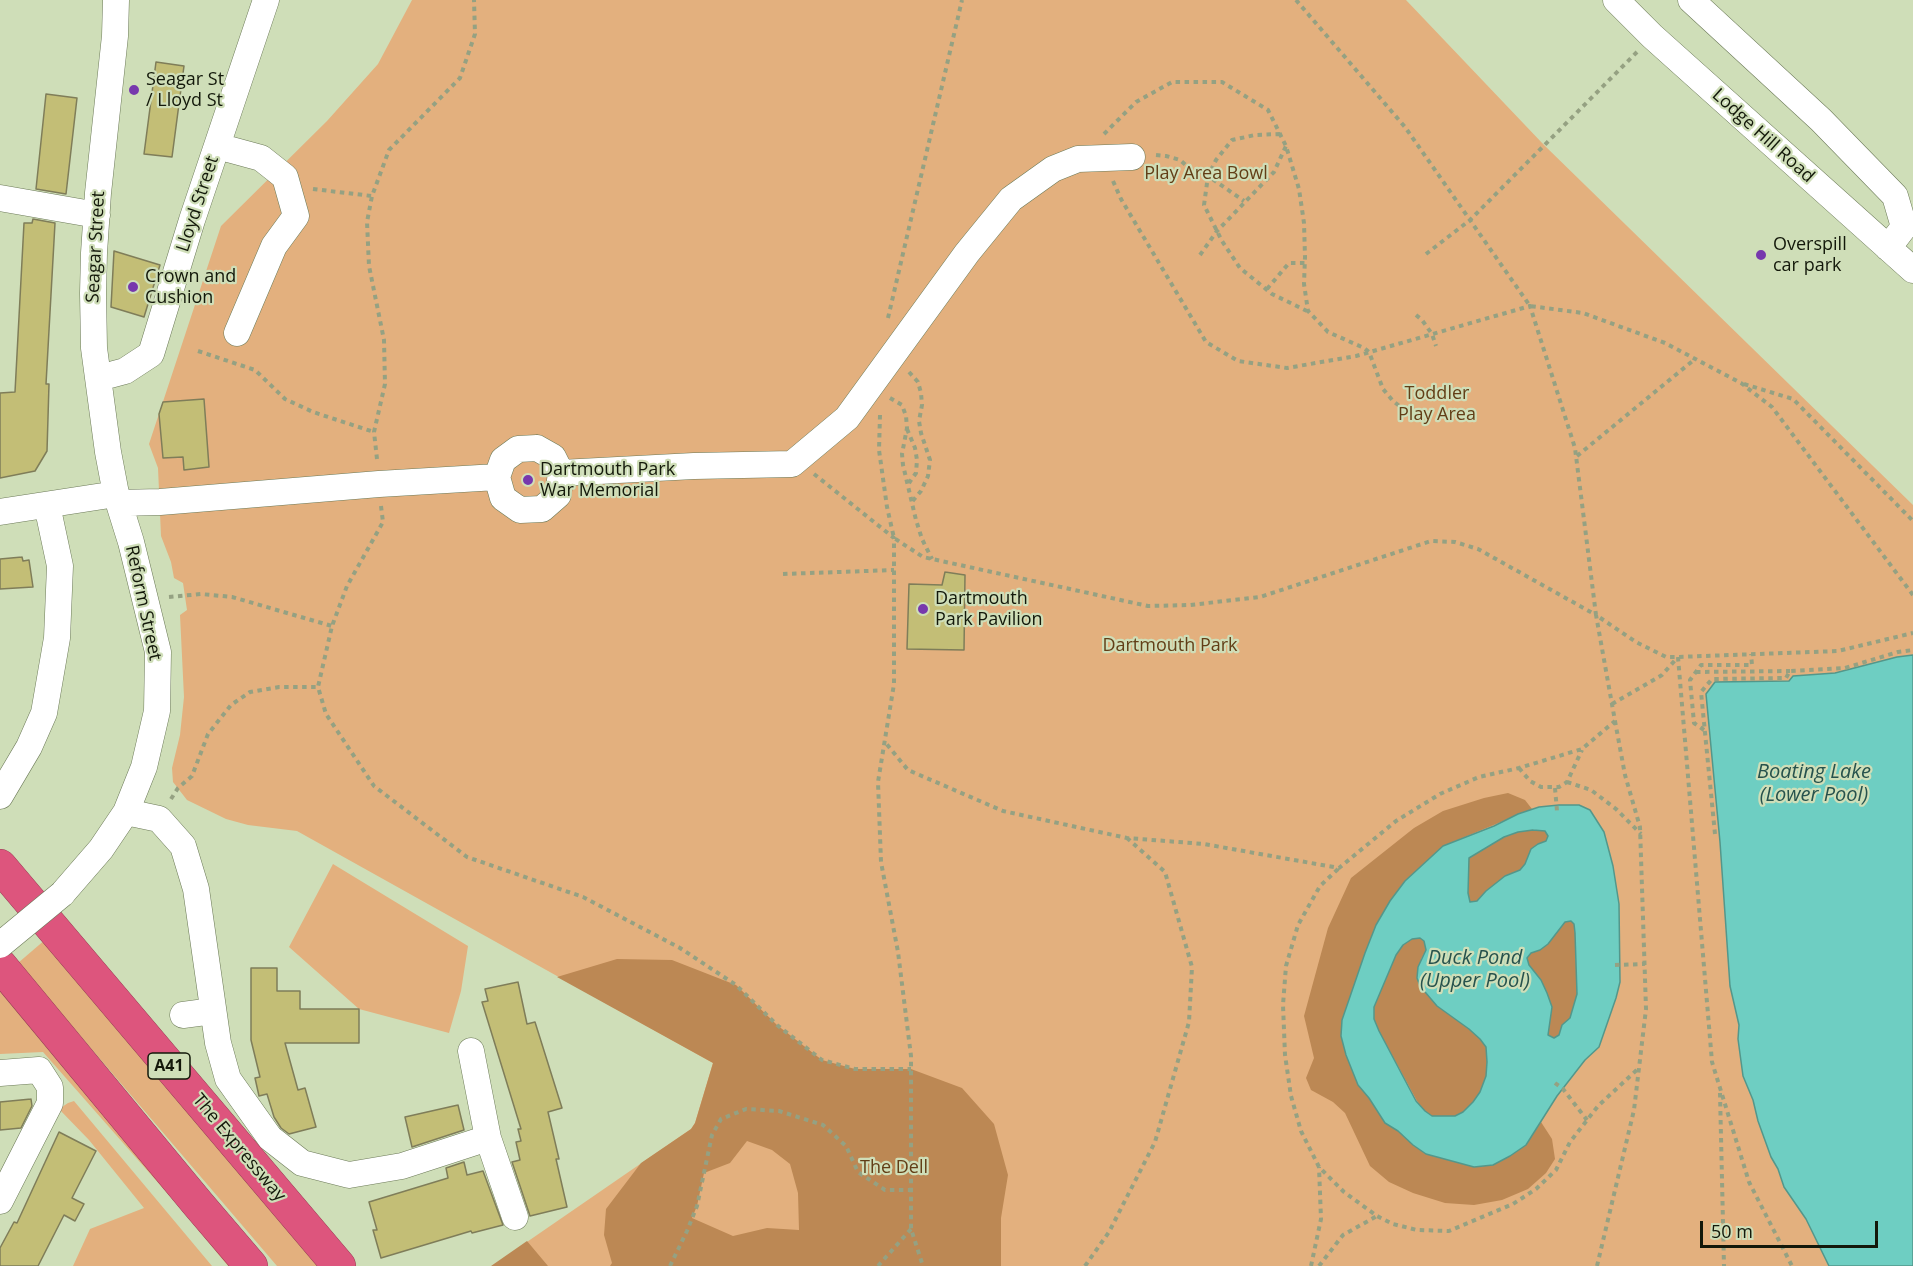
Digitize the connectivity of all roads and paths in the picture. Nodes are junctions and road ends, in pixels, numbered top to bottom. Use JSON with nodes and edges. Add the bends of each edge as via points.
{"nodes":[{"id":1,"x":116,"y":0,"type":"edge"},
{"id":2,"x":266,"y":0,"type":"edge"},
{"id":3,"x":474,"y":0,"type":"edge"},
{"id":4,"x":962,"y":0,"type":"edge"},
{"id":5,"x":1296,"y":0,"type":"edge"},
{"id":6,"x":1616,"y":0,"type":"edge"},
{"id":7,"x":1691,"y":0,"type":"edge"},
{"id":8,"x":1652,"y":36,"type":"junction"},
{"id":9,"x":1280,"y":134,"type":"junction"},
{"id":10,"x":217,"y":146,"type":"junction"},
{"id":11,"x":1286,"y":146,"type":"junction"},
{"id":12,"x":1166,"y":156,"type":"dead end"},
{"id":13,"x":1132,"y":157,"type":"dead end"},
{"id":14,"x":1104,"y":158,"type":"junction"},
{"id":15,"x":1078,"y":159,"type":"junction"},
{"id":16,"x":1208,"y":177,"type":"junction"},
{"id":17,"x":0,"y":198,"type":"edge"},
{"id":18,"x":1244,"y":201,"type":"junction"},
{"id":19,"x":97,"y":215,"type":"junction"},
{"id":20,"x":1470,"y":220,"type":"junction"},
{"id":21,"x":1217,"y":231,"type":"junction"},
{"id":22,"x":1888,"y":248,"type":"junction"},
{"id":23,"x":1426,"y":254,"type":"dead end"},
{"id":24,"x":1200,"y":255,"type":"dead end"},
{"id":25,"x":1305,"y":263,"type":"junction"},
{"id":26,"x":1913,"y":270,"type":"edge"},
{"id":27,"x":1267,"y":289,"type":"junction"},
{"id":28,"x":1530,"y":306,"type":"junction"},
{"id":29,"x":1308,"y":312,"type":"junction"},
{"id":30,"x":1416,"y":315,"type":"dead end"},
{"id":31,"x":888,"y":320,"type":"dead end"},
{"id":32,"x":237,"y":333,"type":"dead end"},
{"id":33,"x":1432,"y":334,"type":"junction"},
{"id":34,"x":1436,"y":345,"type":"dead end"},
{"id":35,"x":198,"y":351,"type":"dead end"},
{"id":36,"x":1369,"y":352,"type":"junction"},
{"id":37,"x":1695,"y":359,"type":"junction"},
{"id":38,"x":882,"y":368,"type":"junction"},
{"id":39,"x":99,"y":378,"type":"junction"},
{"id":40,"x":1741,"y":383,"type":"junction"},
{"id":41,"x":881,"y":397,"type":"junction"},
{"id":42,"x":1414,"y":409,"type":"dead end"},
{"id":43,"x":906,"y":428,"type":"junction"},
{"id":44,"x":374,"y":432,"type":"junction"},
{"id":45,"x":1577,"y":456,"type":"junction"},
{"id":46,"x":792,"y":464,"type":"junction"},
{"id":47,"x":561,"y":473,"type":"junction"},
{"id":48,"x":497,"y":477,"type":"junction"},
{"id":49,"x":908,"y":483,"type":"junction"},
{"id":50,"x":379,"y":484,"type":"junction"},
{"id":51,"x":117,"y":499,"type":"junction"},
{"id":52,"x":911,"y":503,"type":"junction"},
{"id":53,"x":47,"y":505,"type":"junction"},
{"id":54,"x":0,"y":512,"type":"edge"},
{"id":55,"x":1913,"y":521,"type":"edge"},
{"id":56,"x":894,"y":537,"type":"junction"},
{"id":57,"x":932,"y":559,"type":"junction"},
{"id":58,"x":894,"y":570,"type":"junction"},
{"id":59,"x":783,"y":574,"type":"dead end"},
{"id":60,"x":1913,"y":595,"type":"edge"},
{"id":61,"x":146,"y":602,"type":"junction"},
{"id":62,"x":1596,"y":615,"type":"junction"},
{"id":63,"x":332,"y":626,"type":"junction"},
{"id":64,"x":1913,"y":633,"type":"edge"},
{"id":65,"x":1913,"y":650,"type":"edge"},
{"id":66,"x":1751,"y":654,"type":"junction"},
{"id":67,"x":1678,"y":657,"type":"junction"},
{"id":68,"x":1790,"y":671,"type":"junction"},
{"id":69,"x":1696,"y":672,"type":"junction"},
{"id":70,"x":318,"y":687,"type":"junction"},
{"id":71,"x":1692,"y":701,"type":"junction"},
{"id":72,"x":1682,"y":702,"type":"junction"},
{"id":73,"x":1612,"y":704,"type":"junction"},
{"id":74,"x":1615,"y":721,"type":"junction"},
{"id":75,"x":1705,"y":730,"type":"junction"},
{"id":76,"x":884,"y":741,"type":"junction"},
{"id":77,"x":1582,"y":749,"type":"junction"},
{"id":78,"x":1519,"y":768,"type":"junction"},
{"id":79,"x":1567,"y":782,"type":"junction"},
{"id":80,"x":1555,"y":788,"type":"junction"},
{"id":81,"x":0,"y":796,"type":"edge"},
{"id":82,"x":1557,"y":808,"type":"dead end"},
{"id":83,"x":126,"y":812,"type":"junction"},
{"id":84,"x":159,"y":819,"type":"junction"},
{"id":85,"x":1641,"y":834,"type":"junction"},
{"id":86,"x":1714,"y":834,"type":"dead end"},
{"id":87,"x":1127,"y":838,"type":"junction"},
{"id":88,"x":0,"y":866,"type":"edge"},
{"id":89,"x":1339,"y":868,"type":"junction"},
{"id":90,"x":0,"y":945,"type":"edge"},
{"id":91,"x":1645,"y":964,"type":"junction"},
{"id":92,"x":0,"y":965,"type":"edge"},
{"id":93,"x":1615,"y":965,"type":"dead end"},
{"id":94,"x":213,"y":1011,"type":"junction"},
{"id":95,"x":183,"y":1015,"type":"dead end"},
{"id":96,"x":471,"y":1051,"type":"dead end"},
{"id":97,"x":1640,"y":1067,"type":"junction"},
{"id":98,"x":911,"y":1069,"type":"junction"},
{"id":99,"x":0,"y":1073,"type":"edge"},
{"id":100,"x":1555,"y":1083,"type":"dead end"},
{"id":101,"x":1720,"y":1087,"type":"junction"},
{"id":102,"x":1587,"y":1120,"type":"junction"},
{"id":103,"x":488,"y":1138,"type":"junction"},
{"id":104,"x":1319,"y":1167,"type":"junction"},
{"id":105,"x":910,"y":1190,"type":"junction"},
{"id":106,"x":0,"y":1201,"type":"edge"},
{"id":107,"x":1377,"y":1216,"type":"junction"},
{"id":108,"x":515,"y":1217,"type":"dead end"},
{"id":109,"x":911,"y":1229,"type":"junction"},
{"id":110,"x":252,"y":1266,"type":"edge"},
{"id":111,"x":339,"y":1266,"type":"edge"},
{"id":112,"x":670,"y":1266,"type":"edge"},
{"id":113,"x":878,"y":1266,"type":"edge"},
{"id":114,"x":923,"y":1266,"type":"edge"},
{"id":115,"x":1085,"y":1266,"type":"edge"},
{"id":116,"x":1311,"y":1266,"type":"edge"},
{"id":117,"x":1319,"y":1266,"type":"edge"},
{"id":118,"x":1597,"y":1266,"type":"edge"},
{"id":119,"x":1724,"y":1266,"type":"edge"},
{"id":120,"x":1792,"y":1266,"type":"edge"}],
"edges":[{"from":1,"to":19,"type":"street","name":"Seagar Street"},
{"from":2,"to":10,"type":"street","name":"Lloyd Street"},
{"from":3,"to":44,"type":"path","via":[[475,34],[460,78],[389,150],[372,196],[367,222],[369,266],[384,340],[385,384]]},
{"from":4,"to":31,"type":"path"},
{"from":5,"to":20,"type":"path","via":[[1405,127]]},
{"from":6,"to":8,"type":"street","name":"Lodge Hill Road"},
{"from":7,"to":22,"type":"street","via":[[1821,120],[1895,196],[1904,227]]},
{"from":8,"to":20,"type":"path"},
{"from":8,"to":22,"type":"street","name":"Lodge Hill Road"},
{"from":9,"to":11,"type":"path"},
{"from":9,"to":15,"type":"path","via":[[1268,110],[1222,82],[1172,82],[1136,102]]},
{"from":9,"to":16,"type":"path","via":[[1232,140]]},
{"from":10,"to":32,"type":"street","via":[[261,158],[285,177],[296,216],[274,246]]},
{"from":10,"to":39,"type":"street","name":"Lloyd Street","via":[[151,354],[125,371]]},
{"from":11,"to":18,"type":"path","via":[[1274,172]]},
{"from":11,"to":25,"type":"path","via":[[1299,189]]},
{"from":12,"to":16,"type":"path"},
{"from":13,"to":14,"type":"street"},
{"from":14,"to":15,"type":"street"},
{"from":14,"to":36,"type":"path","via":[[1121,200],[1206,342],[1238,361],[1287,368]]},
{"from":15,"to":38,"type":"street","via":[[1053,169],[1011,199]]},
{"from":16,"to":18,"type":"path"},
{"from":16,"to":21,"type":"path","via":[[1204,205]]},
{"from":17,"to":19,"type":"street"},
{"from":18,"to":21,"type":"path"},
{"from":19,"to":39,"type":"street","name":"Seagar Street","via":[[93,293]]},
{"from":20,"to":23,"type":"path"},
{"from":20,"to":28,"type":"path"},
{"from":21,"to":24,"type":"path"},
{"from":21,"to":27,"type":"path","via":[[1240,268]]},
{"from":22,"to":26,"type":"street","name":"Lodge Hill Road"},
{"from":25,"to":27,"type":"path","via":[[1290,263]]},
{"from":25,"to":29,"type":"path"},
{"from":27,"to":29,"type":"path"},
{"from":28,"to":33,"type":"path"},
{"from":28,"to":37,"type":"path","via":[[1583,313],[1665,343]]},
{"from":28,"to":45,"type":"path"},
{"from":29,"to":36,"type":"path","via":[[1328,332]]},
{"from":30,"to":33,"type":"path"},
{"from":33,"to":34,"type":"path"},
{"from":33,"to":36,"type":"path"},
{"from":35,"to":44,"type":"path","via":[[255,370],[285,399],[313,412]]},
{"from":36,"to":42,"type":"path","via":[[1383,389],[1402,408]]},
{"from":37,"to":40,"type":"path"},
{"from":37,"to":45,"type":"path"},
{"from":38,"to":41,"type":"path"},
{"from":38,"to":46,"type":"street","via":[[847,418]]},
{"from":38,"to":52,"type":"path","via":[[894,366],[913,374],[921,393],[919,421],[930,460],[928,476]]},
{"from":39,"to":51,"type":"street","name":"Seagar Street"},
{"from":40,"to":55,"type":"path","via":[[1793,399]]},
{"from":40,"to":60,"type":"path","via":[[1772,407]]},
{"from":41,"to":43,"type":"path","via":[[902,405]]},
{"from":41,"to":56,"type":"path","via":[[879,450]]},
{"from":43,"to":49,"type":"path","via":[[902,454]]},
{"from":43,"to":49,"type":"path","via":[[917,460],[916,473]]},
{"from":44,"to":50,"type":"path"},
{"from":45,"to":62,"type":"path"},
{"from":46,"to":47,"type":"street"},
{"from":46,"to":56,"type":"path","via":[[812,473]]},
{"from":47,"to":48,"type":"street","via":[[553,457],[537,448],[518,449],[503,460]]},
{"from":47,"to":48,"type":"street","via":[[558,495],[542,509],[520,510],[502,498]]},
{"from":48,"to":50,"type":"street"},
{"from":49,"to":52,"type":"path"},
{"from":50,"to":51,"type":"street","via":[[160,502]]},
{"from":50,"to":63,"type":"path","via":[[383,522],[346,586]]},
{"from":51,"to":53,"type":"street"},
{"from":51,"to":61,"type":"street","name":"Reform Street"},
{"from":52,"to":57,"type":"path"},
{"from":53,"to":54,"type":"street"},
{"from":53,"to":81,"type":"street","via":[[60,566],[57,638],[44,713]]},
{"from":56,"to":57,"type":"path"},
{"from":56,"to":58,"type":"path"},
{"from":57,"to":62,"type":"path","via":[[1148,606],[1190,605],[1260,597],[1431,542],[1455,542],[1478,549]]},
{"from":58,"to":59,"type":"path"},
{"from":58,"to":76,"type":"path","via":[[894,684]]},
{"from":61,"to":63,"type":"path","via":[[201,594],[232,597]]},
{"from":61,"to":83,"type":"street","name":"Reform Street","via":[[158,652],[157,711],[144,767]]},
{"from":62,"to":67,"type":"path","via":[[1636,642],[1666,657]]},
{"from":62,"to":73,"type":"path"},
{"from":63,"to":70,"type":"path"},
{"from":64,"to":66,"type":"path","via":[[1838,651]]},
{"from":65,"to":68,"type":"path","via":[[1845,668]]},
{"from":66,"to":67,"type":"path"},
{"from":66,"to":69,"type":"path","via":[[1752,665],[1701,665]]},
{"from":67,"to":72,"type":"path"},
{"from":67,"to":73,"type":"path","via":[[1662,675]]},
{"from":68,"to":69,"type":"path"},
{"from":68,"to":75,"type":"path","via":[[1786,678],[1712,679],[1701,692]]},
{"from":69,"to":71,"type":"path","via":[[1690,680]]},
{"from":70,"to":84,"type":"path","via":[[250,692],[231,705],[208,734],[192,776],[178,788]]},
{"from":70,"to":98,"type":"path","via":[[326,714],[374,786],[466,857],[583,897],[680,948],[736,985],[777,1025],[822,1060],[855,1069]]},
{"from":71,"to":72,"type":"path"},
{"from":71,"to":75,"type":"path","via":[[1694,723]]},
{"from":72,"to":101,"type":"path","via":[[1712,1062]]},
{"from":73,"to":74,"type":"path"},
{"from":74,"to":77,"type":"path"},
{"from":74,"to":85,"type":"path"},
{"from":75,"to":86,"type":"path"},
{"from":76,"to":87,"type":"path","via":[[908,770],[1003,811]]},
{"from":76,"to":98,"type":"path","via":[[878,782],[881,862],[898,952]]},
{"from":77,"to":78,"type":"path"},
{"from":77,"to":79,"type":"path"},
{"from":78,"to":80,"type":"path","via":[[1530,781]]},
{"from":78,"to":89,"type":"path","via":[[1479,777],[1440,794],[1395,820]]},
{"from":79,"to":80,"type":"path"},
{"from":79,"to":85,"type":"path","via":[[1591,790]]},
{"from":80,"to":82,"type":"path"},
{"from":83,"to":84,"type":"street"},
{"from":83,"to":90,"type":"street","name":"Reform Street","bridge":true,"via":[[101,849],[62,894]]},
{"from":84,"to":94,"type":"street","via":[[183,846],[196,889]]},
{"from":85,"to":91,"type":"path"},
{"from":87,"to":89,"type":"path","via":[[1204,844]]},
{"from":87,"to":115,"type":"path","via":[[1165,872],[1192,968],[1189,1022],[1155,1142],[1109,1232]]},
{"from":88,"to":111,"type":"highway","name":"The Expressway","number":"A41"},
{"from":89,"to":104,"type":"path","via":[[1320,886],[1298,925],[1286,966],[1283,1005],[1292,1096],[1301,1131]]},
{"from":91,"to":93,"type":"path"},
{"from":91,"to":97,"type":"path","via":[[1646,1009]]},
{"from":92,"to":110,"type":"highway"},
{"from":94,"to":95,"type":"street"},
{"from":94,"to":103,"type":"street","via":[[228,1079],[270,1138],[302,1163],[349,1175],[402,1166]]},
{"from":96,"to":103,"type":"street"},
{"from":97,"to":102,"type":"path"},
{"from":97,"to":118,"type":"path","via":[[1634,1110]]},
{"from":98,"to":105,"type":"path"},
{"from":99,"to":106,"type":"street","via":[[39,1070],[50,1087],[50,1103]]},
{"from":100,"to":102,"type":"path"},
{"from":101,"to":119,"type":"path"},
{"from":101,"to":120,"type":"path","via":[[1749,1182]]},
{"from":102,"to":107,"type":"path","via":[[1556,1170],[1536,1189],[1492,1214],[1449,1231],[1418,1230]]},
{"from":103,"to":108,"type":"street"},
{"from":104,"to":107,"type":"path"},
{"from":104,"to":116,"type":"path","via":[[1321,1219]]},
{"from":105,"to":109,"type":"path"},
{"from":105,"to":112,"type":"path","via":[[885,1190],[858,1172],[846,1146],[824,1125],[778,1111],[746,1109],[721,1119],[712,1135],[697,1206]]},
{"from":107,"to":117,"type":"path","via":[[1343,1235]]},
{"from":109,"to":113,"type":"path"},
{"from":109,"to":114,"type":"path"}]}
